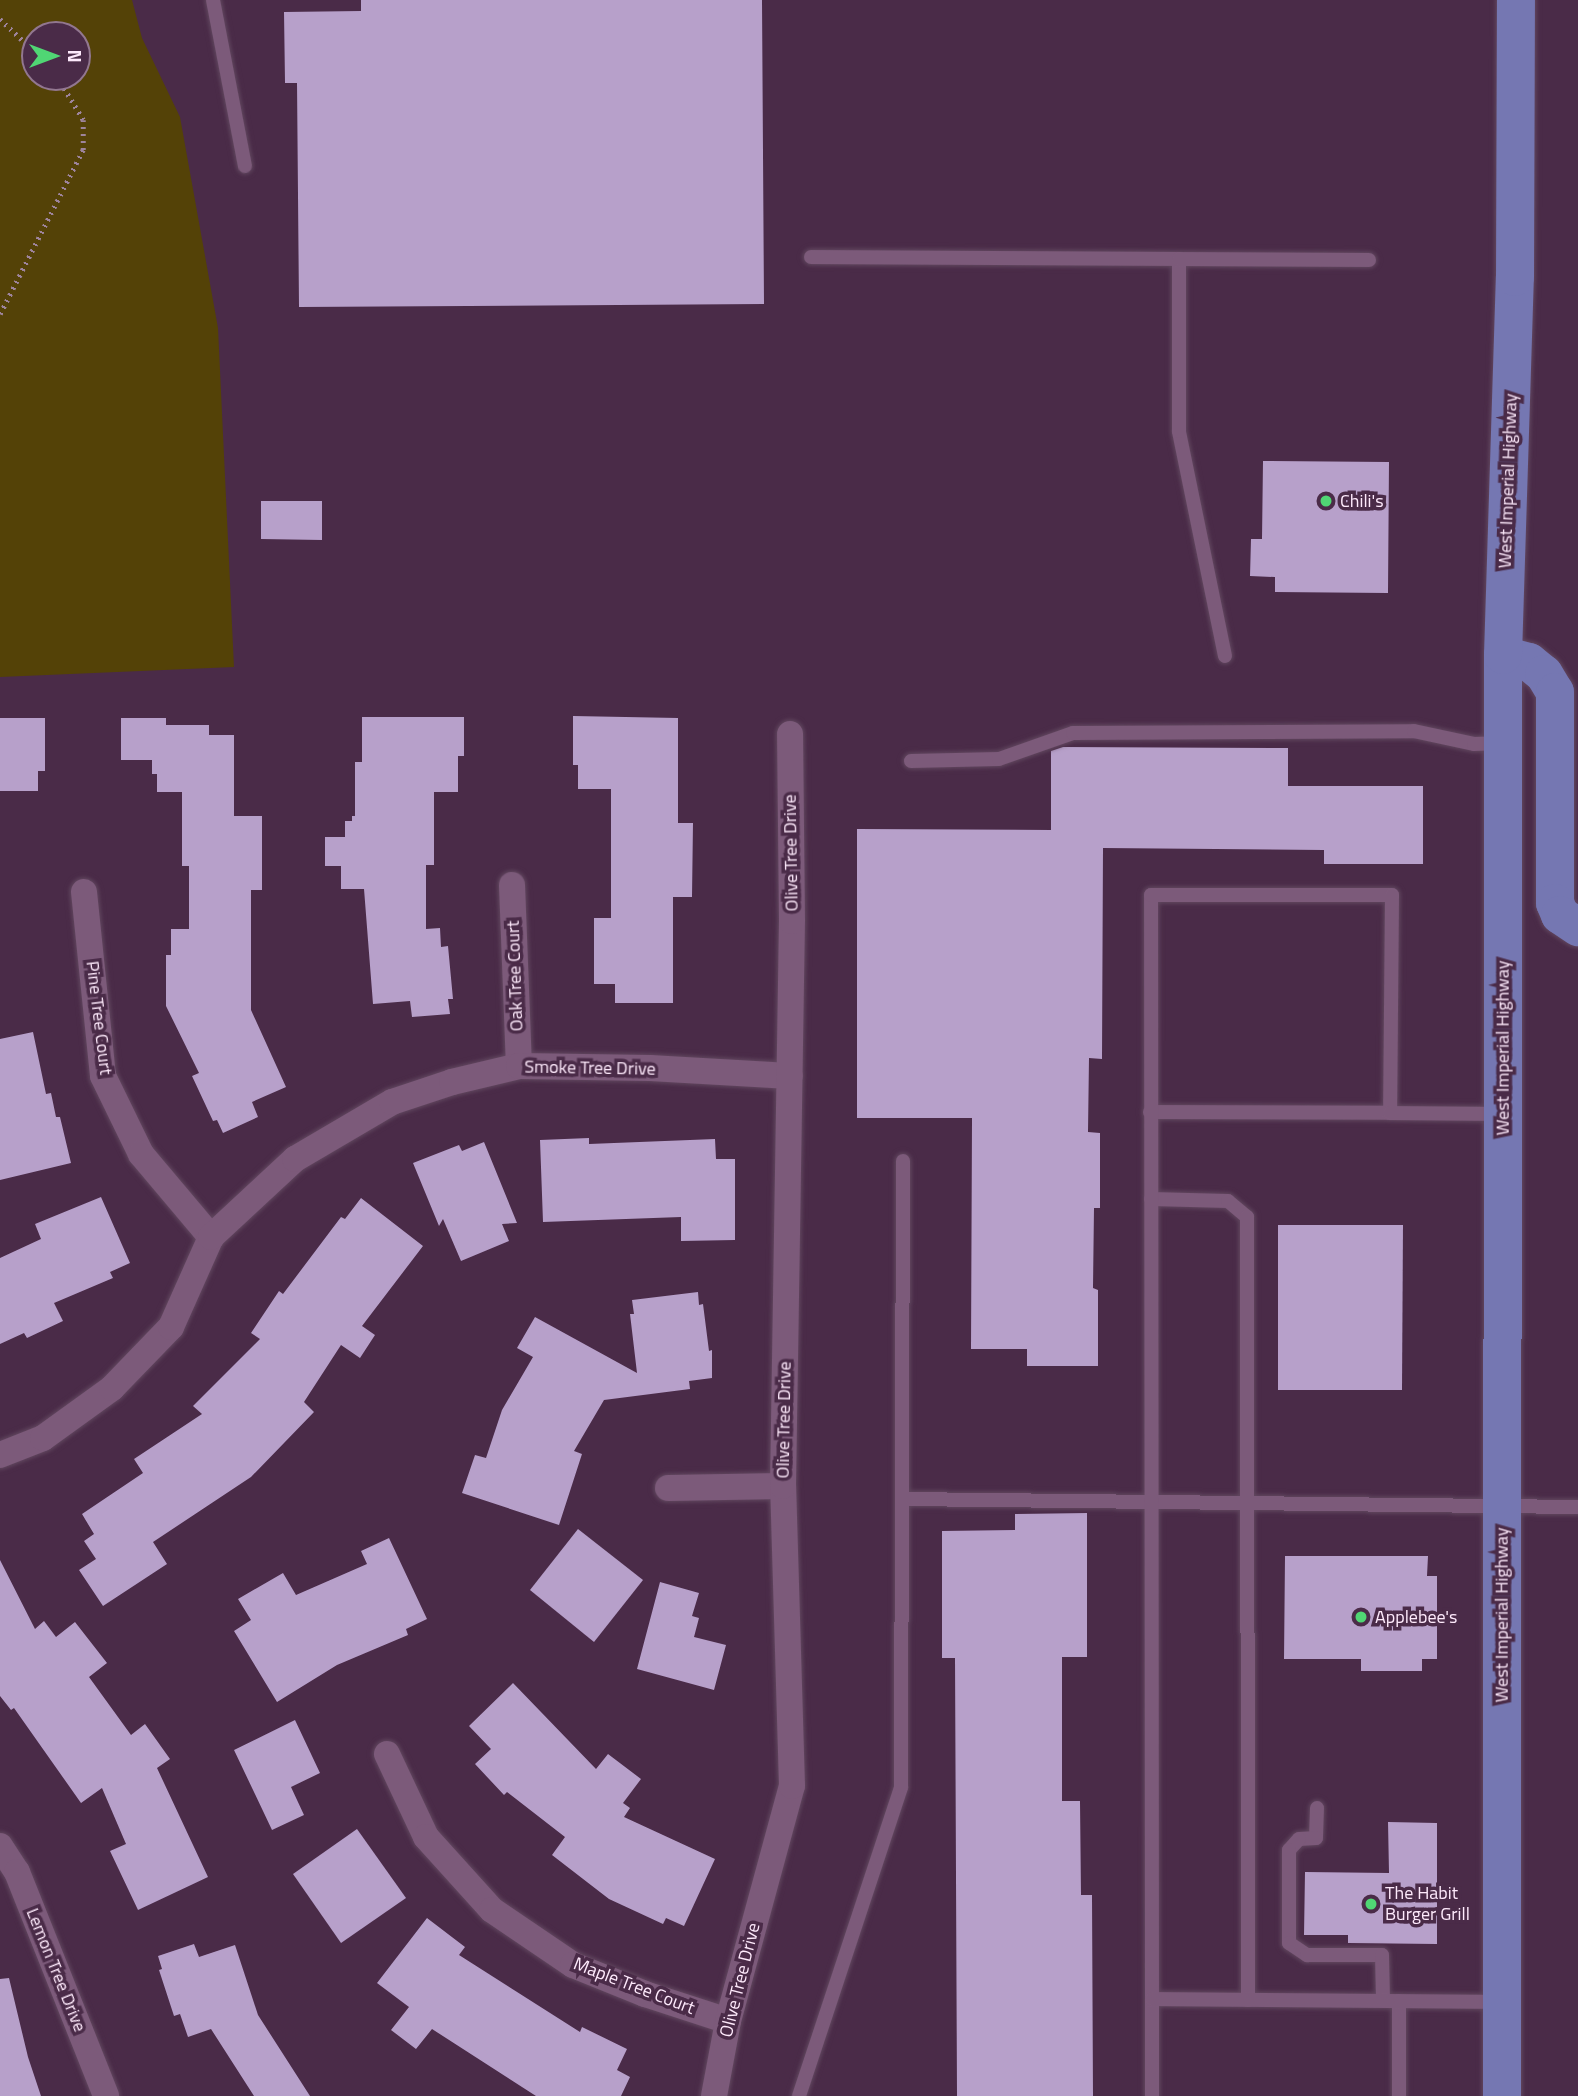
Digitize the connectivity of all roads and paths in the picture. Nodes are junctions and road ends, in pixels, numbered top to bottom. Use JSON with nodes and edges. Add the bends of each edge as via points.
{"nodes":[{"id":1,"x":213,"y":0,"type":"edge"},
{"id":2,"x":1516,"y":0,"type":"edge"},
{"id":3,"x":0,"y":19,"type":"edge"},
{"id":4,"x":21,"y":38,"type":"edge"},
{"id":5,"x":65,"y":91,"type":"edge"},
{"id":6,"x":245,"y":166,"type":"dead end"},
{"id":7,"x":811,"y":257,"type":"dead end"},
{"id":8,"x":1179,"y":260,"type":"junction"},
{"id":9,"x":1369,"y":260,"type":"dead end"},
{"id":10,"x":0,"y":314,"type":"edge"},
{"id":11,"x":1503,"y":654,"type":"junction"},
{"id":12,"x":1225,"y":656,"type":"dead end"},
{"id":13,"x":790,"y":734,"type":"dead end"},
{"id":14,"x":1503,"y":743,"type":"junction"},
{"id":15,"x":911,"y":761,"type":"dead end"},
{"id":16,"x":512,"y":885,"type":"dead end"},
{"id":17,"x":84,"y":892,"type":"dead end"},
{"id":18,"x":1578,"y":927,"type":"edge"},
{"id":19,"x":519,"y":1066,"type":"junction"},
{"id":20,"x":790,"y":1076,"type":"junction"},
{"id":21,"x":1150,"y":1112,"type":"junction"},
{"id":22,"x":1390,"y":1113,"type":"junction"},
{"id":23,"x":1503,"y":1114,"type":"junction"},
{"id":24,"x":903,"y":1161,"type":"dead end"},
{"id":25,"x":1151,"y":1199,"type":"junction"},
{"id":26,"x":211,"y":1237,"type":"junction"},
{"id":27,"x":0,"y":1455,"type":"edge"},
{"id":28,"x":783,"y":1486,"type":"junction"},
{"id":29,"x":668,"y":1488,"type":"dead end"},
{"id":30,"x":904,"y":1499,"type":"junction"},
{"id":31,"x":1152,"y":1500,"type":"junction"},
{"id":32,"x":1247,"y":1502,"type":"junction"},
{"id":33,"x":1502,"y":1506,"type":"junction"},
{"id":34,"x":1578,"y":1507,"type":"edge"},
{"id":35,"x":387,"y":1754,"type":"dead end"},
{"id":36,"x":1317,"y":1808,"type":"dead end"},
{"id":37,"x":0,"y":1846,"type":"edge"},
{"id":38,"x":9,"y":1878,"type":"edge"},
{"id":39,"x":1152,"y":1999,"type":"junction"},
{"id":40,"x":1248,"y":2000,"type":"junction"},
{"id":41,"x":1383,"y":2000,"type":"junction"},
{"id":42,"x":1399,"y":2001,"type":"junction"},
{"id":43,"x":1503,"y":2002,"type":"junction"},
{"id":44,"x":728,"y":2021,"type":"junction"},
{"id":45,"x":106,"y":2096,"type":"edge"},
{"id":46,"x":714,"y":2096,"type":"edge"},
{"id":47,"x":799,"y":2096,"type":"edge"},
{"id":48,"x":1152,"y":2096,"type":"edge"},
{"id":49,"x":1399,"y":2096,"type":"edge"},
{"id":50,"x":1502,"y":2096,"type":"edge"}],
"edges":[{"from":1,"to":6,"type":"lane"},
{"from":2,"to":11,"type":"main road","name":"West Imperial Highway","via":[[1515,277]]},
{"from":3,"to":4,"type":"path"},
{"from":5,"to":10,"type":"path","via":[[83,120],[83,150]]},
{"from":7,"to":8,"type":"lane"},
{"from":8,"to":9,"type":"lane"},
{"from":8,"to":12,"type":"lane","via":[[1179,431]]},
{"from":11,"to":14,"type":"main road","name":"West Imperial Highway"},
{"from":11,"to":18,"type":"main road","via":[[1529,662],[1555,692],[1555,903],[1560,915]]},
{"from":13,"to":20,"type":"street","name":"Olive Tree Drive"},
{"from":14,"to":15,"type":"lane","via":[[1474,744],[1415,731],[1073,733],[999,760]]},
{"from":14,"to":23,"type":"main road","name":"West Imperial Highway"},
{"from":16,"to":19,"type":"street","name":"Oak Tree Court"},
{"from":17,"to":26,"type":"street","name":"Pine Tree Court","via":[[103,1076],[141,1154]]},
{"from":19,"to":20,"type":"street","name":"Smoke Tree Drive"},
{"from":19,"to":26,"type":"street","name":"Smoke Tree Drive","via":[[392,1102],[295,1159]]},
{"from":20,"to":28,"type":"street","name":"Olive Tree Drive"},
{"from":21,"to":22,"type":"lane"},
{"from":21,"to":22,"type":"lane","via":[[1151,895],[1392,895]]},
{"from":21,"to":25,"type":"lane"},
{"from":22,"to":23,"type":"lane"},
{"from":23,"to":33,"type":"main road","name":"West Imperial Highway"},
{"from":24,"to":30,"type":"lane"},
{"from":25,"to":31,"type":"lane"},
{"from":25,"to":32,"type":"lane","via":[[1228,1201],[1247,1217]]},
{"from":26,"to":27,"type":"street","name":"Smoke Tree Drive","via":[[171,1327],[112,1388],[43,1438]]},
{"from":28,"to":29,"type":"street"},
{"from":28,"to":44,"type":"street","name":"Olive Tree Drive","via":[[792,1786]]},
{"from":30,"to":31,"type":"lane"},
{"from":30,"to":47,"type":"lane","via":[[901,1787]]},
{"from":31,"to":32,"type":"lane"},
{"from":31,"to":39,"type":"lane"},
{"from":32,"to":33,"type":"lane"},
{"from":32,"to":40,"type":"lane"},
{"from":33,"to":34,"type":"lane"},
{"from":33,"to":43,"type":"main road","name":"West Imperial Highway"},
{"from":35,"to":44,"type":"street","name":"Maple Tree Court","via":[[426,1837],[492,1910],[573,1965]]},
{"from":36,"to":41,"type":"lane","via":[[1316,1838],[1299,1839],[1289,1850],[1289,1943],[1307,1955],[1382,1955]]},
{"from":37,"to":38,"type":"street","name":"Lemon Tree Drive"},
{"from":38,"to":45,"type":"street","name":"Lemon Tree Drive"},
{"from":39,"to":40,"type":"lane"},
{"from":39,"to":48,"type":"lane"},
{"from":40,"to":41,"type":"lane"},
{"from":41,"to":42,"type":"lane"},
{"from":42,"to":43,"type":"lane"},
{"from":42,"to":49,"type":"lane"},
{"from":43,"to":50,"type":"main road","name":"West Imperial Highway"},
{"from":44,"to":46,"type":"street","name":"Olive Tree Drive"}]}
